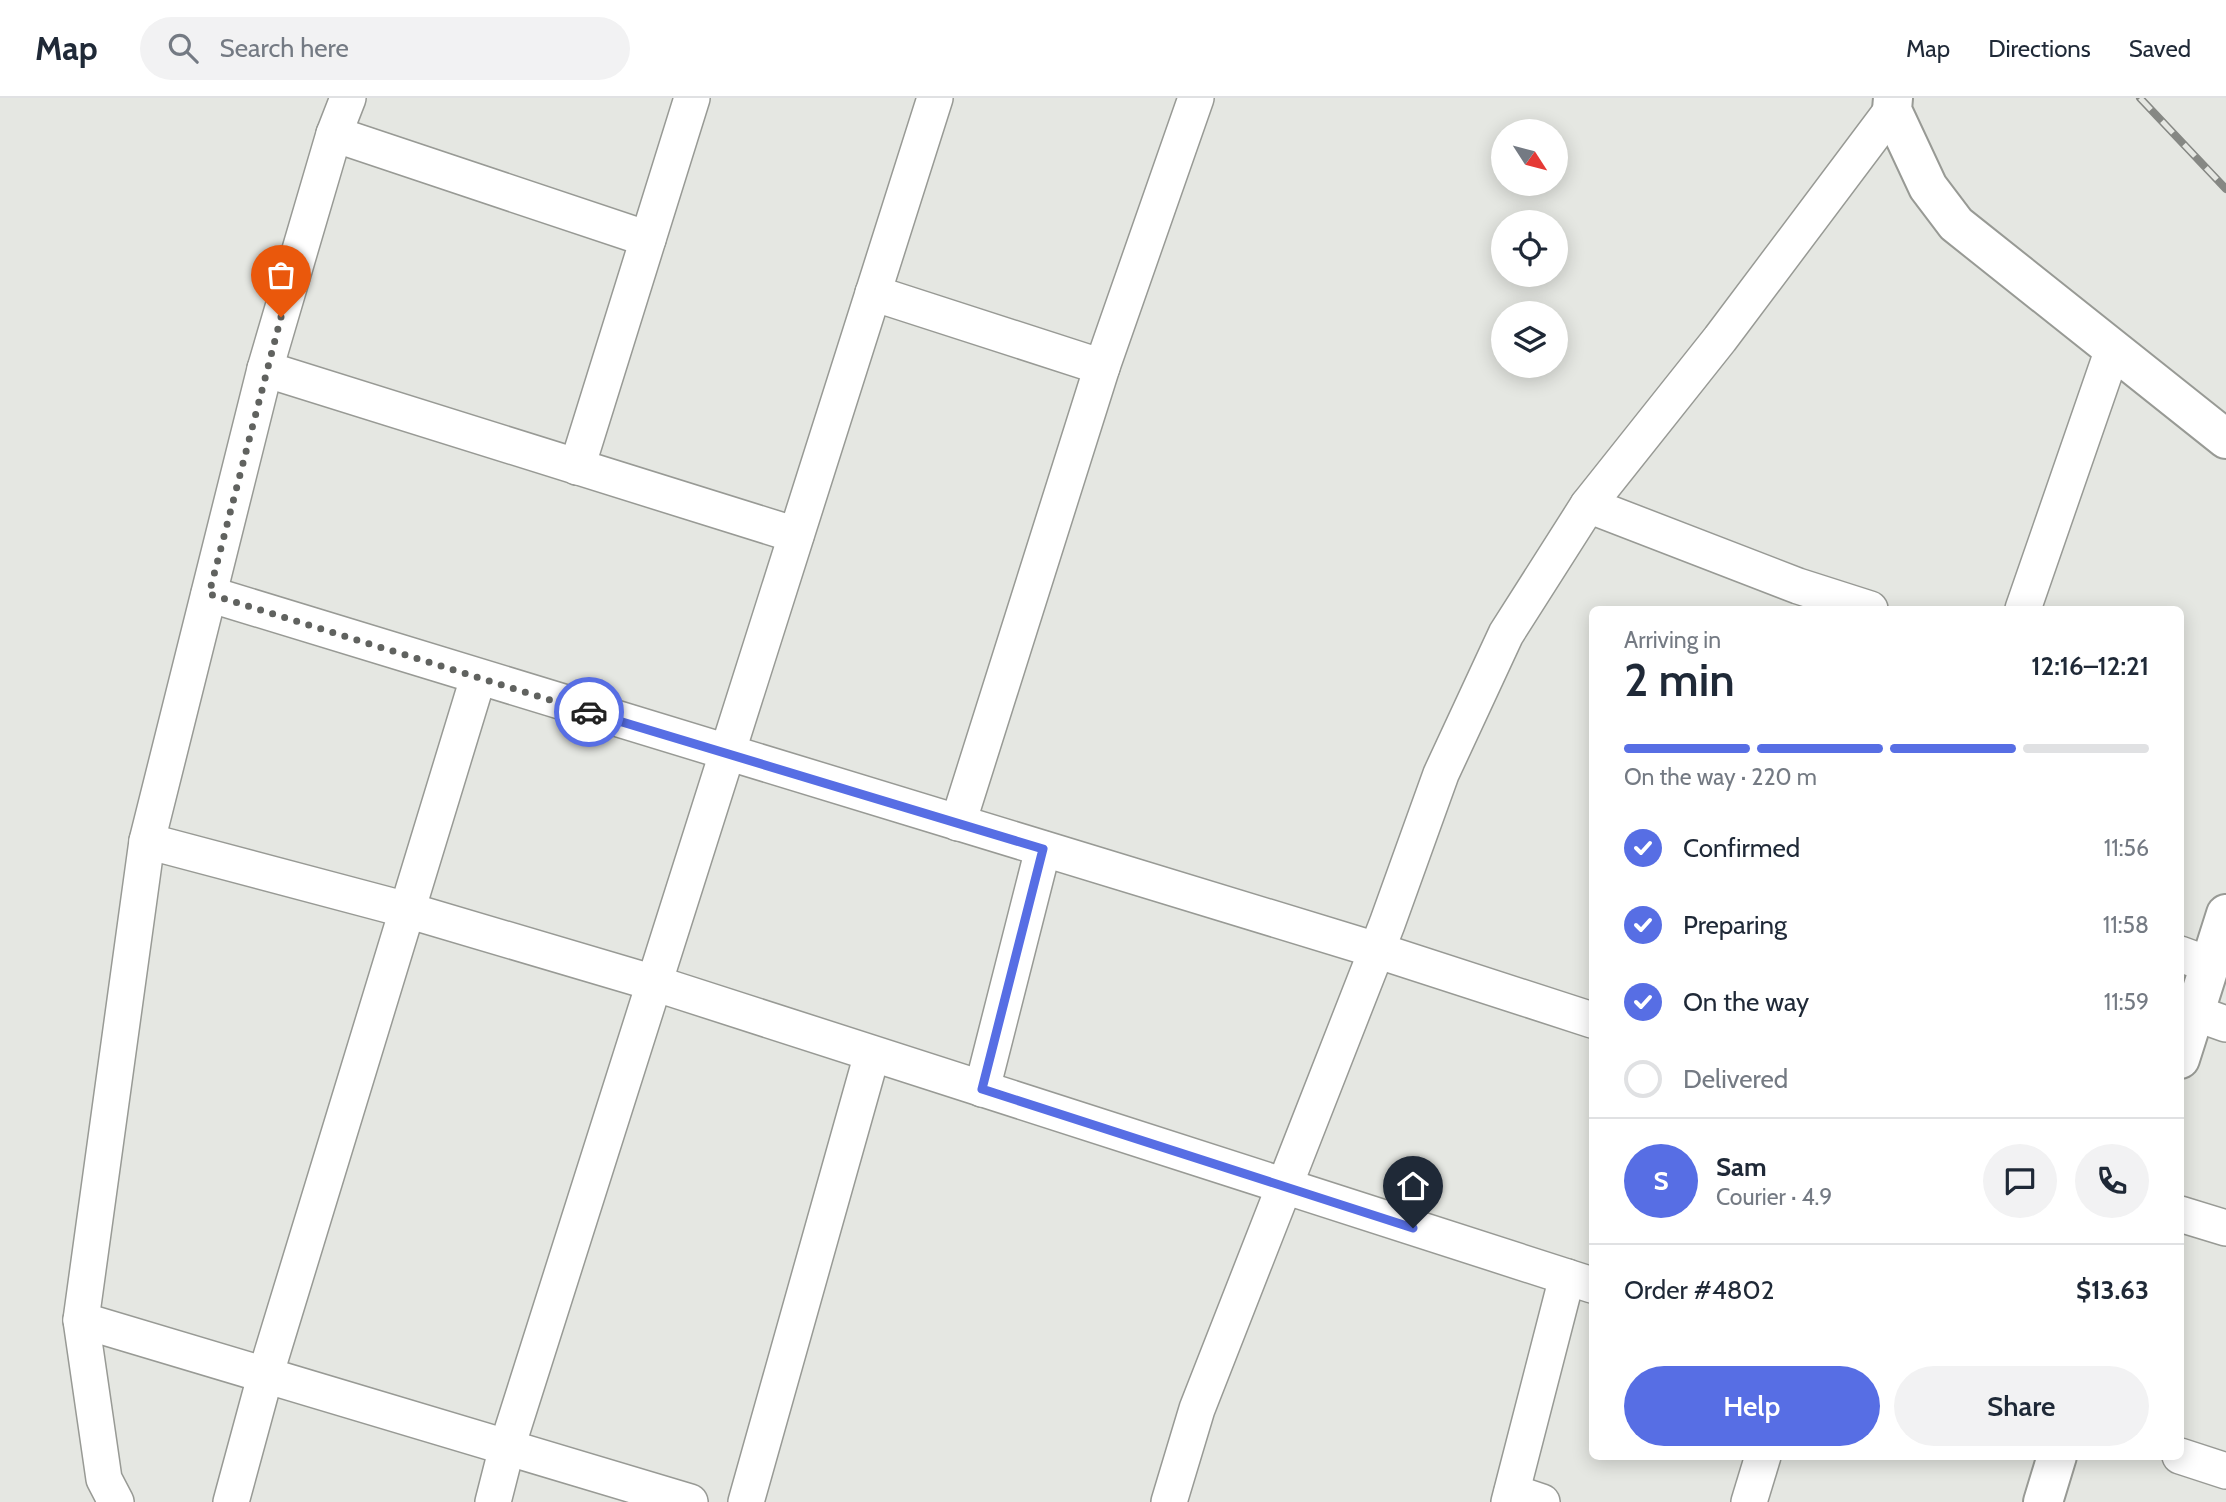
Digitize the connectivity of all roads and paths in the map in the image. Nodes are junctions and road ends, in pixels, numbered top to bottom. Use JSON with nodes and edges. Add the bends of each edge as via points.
{"nodes":[{"id":1,"x":348,"y":98,"type":"edge"},
{"id":2,"x":692,"y":98,"type":"edge"},
{"id":3,"x":935,"y":98,"type":"edge"},
{"id":4,"x":1196,"y":98,"type":"edge"},
{"id":5,"x":1892,"y":104,"type":"edge"},
{"id":6,"x":334,"y":134,"type":"junction"},
{"id":7,"x":648,"y":239,"type":"junction"},
{"id":8,"x":873,"y":293,"type":"junction"},
{"id":9,"x":2113,"y":349,"type":"junction"},
{"id":10,"x":1102,"y":367,"type":"junction"},
{"id":11,"x":265,"y":369,"type":"junction"},
{"id":12,"x":2226,"y":439,"type":"edge"},
{"id":13,"x":577,"y":467,"type":"junction"},
{"id":14,"x":1588,"y":505,"type":"junction"},
{"id":15,"x":796,"y":535,"type":"junction"},
{"id":16,"x":209,"y":594,"type":"junction"},
{"id":17,"x":1794,"y":597,"type":"edge"},
{"id":18,"x":1851,"y":606,"type":"edge"},
{"id":19,"x":2024,"y":606,"type":"edge"},
{"id":20,"x":478,"y":678,"type":"junction"},
{"id":21,"x":727,"y":754,"type":"junction"},
{"id":22,"x":958,"y":823,"type":"junction"},
{"id":23,"x":147,"y":841,"type":"junction"},
{"id":24,"x":1043,"y":849,"type":"junction"},
{"id":25,"x":407,"y":911,"type":"junction"},
{"id":26,"x":2226,"y":914,"type":"edge"},
{"id":27,"x":1376,"y":950,"type":"junction"},
{"id":28,"x":2195,"y":959,"type":"edge"},
{"id":29,"x":654,"y":983,"type":"junction"},
{"id":30,"x":1589,"y":1019,"type":"edge"},
{"id":31,"x":2210,"y":1019,"type":"edge"},
{"id":32,"x":872,"y":1054,"type":"junction"},
{"id":33,"x":2184,"y":1054,"type":"edge"},
{"id":34,"x":982,"y":1089,"type":"junction"},
{"id":35,"x":1285,"y":1187,"type":"junction"},
{"id":36,"x":2184,"y":1215,"type":"edge"},
{"id":37,"x":2226,"y":1228,"type":"edge"},
{"id":38,"x":1580,"y":1281,"type":"edge"},
{"id":39,"x":82,"y":1320,"type":"junction"},
{"id":40,"x":267,"y":1373,"type":"junction"},
{"id":41,"x":507,"y":1447,"type":"junction"},
{"id":42,"x":2184,"y":1457,"type":"edge"},
{"id":43,"x":1762,"y":1460,"type":"edge"},
{"id":44,"x":2056,"y":1460,"type":"edge"},
{"id":45,"x":2226,"y":1471,"type":"edge"},
{"id":46,"x":1521,"y":1499,"type":"edge"},
{"id":47,"x":116,"y":1502,"type":"edge"},
{"id":48,"x":231,"y":1502,"type":"edge"},
{"id":49,"x":493,"y":1502,"type":"edge"},
{"id":50,"x":690,"y":1502,"type":"edge"},
{"id":51,"x":746,"y":1502,"type":"edge"},
{"id":52,"x":1170,"y":1502,"type":"edge"},
{"id":53,"x":1749,"y":1502,"type":"edge"},
{"id":54,"x":2043,"y":1502,"type":"edge"}],
"edges":[{"from":1,"to":6,"type":"street"},
{"from":2,"to":7,"type":"street"},
{"from":3,"to":8,"type":"street"},
{"from":4,"to":10,"type":"street"},
{"from":5,"to":9,"type":"street","via":[[1928,187],[1956,224]]},
{"from":5,"to":14,"type":"street","via":[[1720,339]]},
{"from":6,"to":7,"type":"street"},
{"from":6,"to":11,"type":"street"},
{"from":7,"to":13,"type":"street"},
{"from":8,"to":10,"type":"street"},
{"from":8,"to":15,"type":"street"},
{"from":9,"to":12,"type":"street"},
{"from":9,"to":19,"type":"street"},
{"from":10,"to":22,"type":"street"},
{"from":11,"to":13,"type":"street"},
{"from":11,"to":16,"type":"street"},
{"from":13,"to":15,"type":"street"},
{"from":14,"to":17,"type":"street"},
{"from":14,"to":27,"type":"street","via":[[1506,635],[1441,774]]},
{"from":15,"to":21,"type":"street"},
{"from":16,"to":20,"type":"street"},
{"from":16,"to":23,"type":"street"},
{"from":17,"to":18,"type":"street"},
{"from":20,"to":21,"type":"street"},
{"from":20,"to":25,"type":"street"},
{"from":21,"to":22,"type":"street"},
{"from":21,"to":29,"type":"street"},
{"from":22,"to":24,"type":"street"},
{"from":23,"to":25,"type":"street"},
{"from":23,"to":39,"type":"street"},
{"from":24,"to":27,"type":"street"},
{"from":24,"to":34,"type":"street"},
{"from":25,"to":29,"type":"street"},
{"from":25,"to":40,"type":"street"},
{"from":26,"to":28,"type":"street"},
{"from":27,"to":30,"type":"street"},
{"from":27,"to":35,"type":"street"},
{"from":28,"to":31,"type":"street"},
{"from":29,"to":32,"type":"street"},
{"from":29,"to":41,"type":"street"},
{"from":31,"to":33,"type":"street"},
{"from":32,"to":34,"type":"street"},
{"from":32,"to":51,"type":"street"},
{"from":34,"to":35,"type":"street"},
{"from":35,"to":38,"type":"street"},
{"from":35,"to":52,"type":"street","via":[[1197,1409]]},
{"from":36,"to":37,"type":"street"},
{"from":38,"to":46,"type":"street"},
{"from":39,"to":40,"type":"street"},
{"from":39,"to":47,"type":"street","via":[[104,1479]]},
{"from":40,"to":41,"type":"street"},
{"from":40,"to":48,"type":"street"},
{"from":41,"to":49,"type":"street"},
{"from":41,"to":50,"type":"street"},
{"from":42,"to":45,"type":"street"},
{"from":43,"to":53,"type":"street"},
{"from":44,"to":54,"type":"street"}]}
